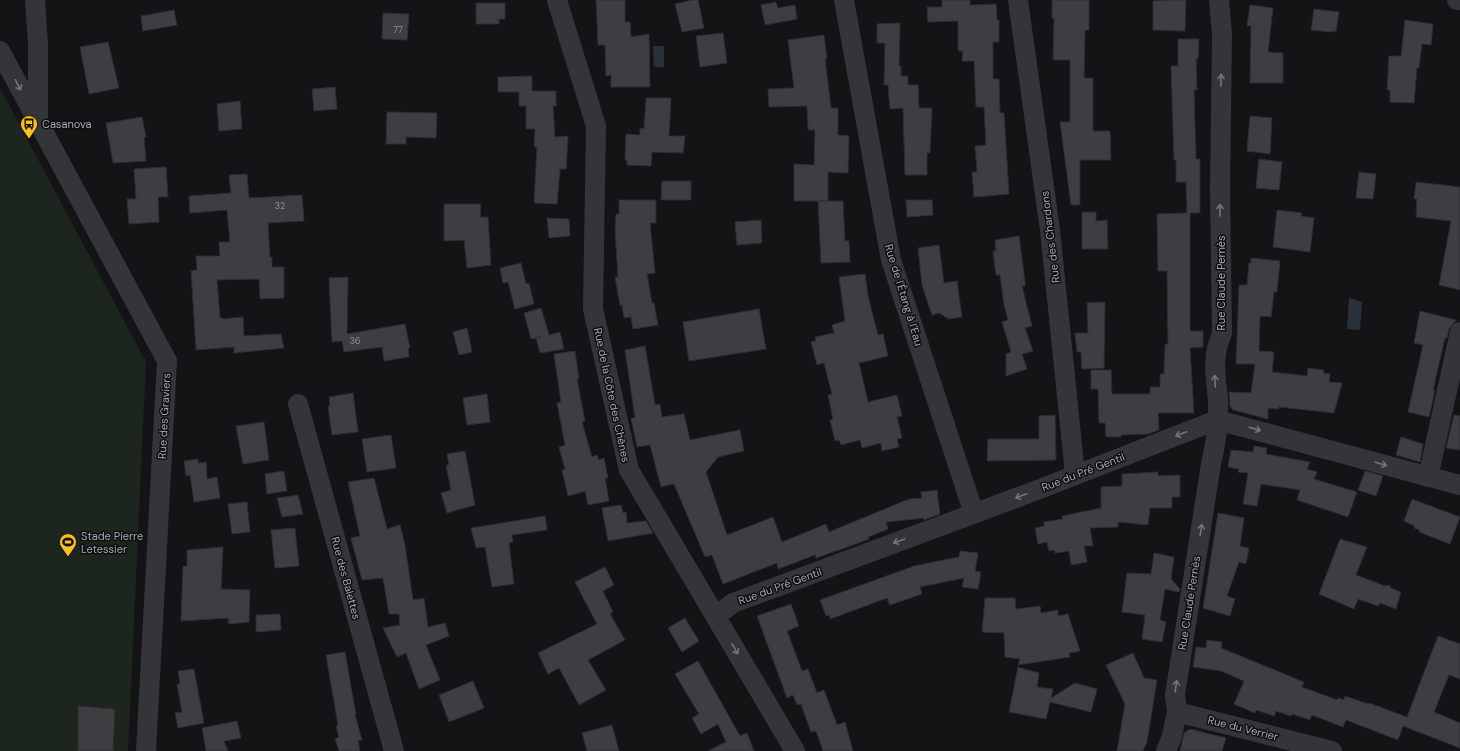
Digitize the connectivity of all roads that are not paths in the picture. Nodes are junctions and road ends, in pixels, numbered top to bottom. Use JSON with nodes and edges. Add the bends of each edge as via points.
{"nodes":[{"id":1,"x":35,"y":0,"type":"edge"},
{"id":2,"x":556,"y":0,"type":"edge"},
{"id":3,"x":844,"y":0,"type":"edge"},
{"id":4,"x":1018,"y":0,"type":"edge"},
{"id":5,"x":1219,"y":0,"type":"edge"},
{"id":6,"x":0,"y":51,"type":"edge"},
{"id":7,"x":38,"y":122,"type":"junction"},
{"id":8,"x":1460,"y":332,"type":"edge"},
{"id":9,"x":298,"y":404,"type":"dead end"},
{"id":10,"x":1217,"y":420,"type":"junction"},
{"id":11,"x":1075,"y":474,"type":"junction"},
{"id":12,"x":1428,"y":477,"type":"junction"},
{"id":13,"x":1460,"y":485,"type":"edge"},
{"id":14,"x":974,"y":514,"type":"junction"},
{"id":15,"x":716,"y":616,"type":"junction"},
{"id":16,"x":1177,"y":712,"type":"junction"},
{"id":17,"x":146,"y":751,"type":"edge"},
{"id":18,"x":394,"y":751,"type":"edge"},
{"id":19,"x":795,"y":751,"type":"edge"},
{"id":20,"x":1166,"y":751,"type":"edge"},
{"id":21,"x":1332,"y":751,"type":"edge"}],
"edges":[{"from":1,"to":7,"type":"street"},
{"from":2,"to":15,"type":"street","name":"Rue de la Côte des Chênes","via":[[596,126],[593,309],[629,470],[698,590]]},
{"from":3,"to":14,"type":"street","name":"Rue de l'Étang à l'Eau","via":[[891,260]]},
{"from":4,"to":11,"type":"street","name":"Rue des Chardons","via":[[1050,230]]},
{"from":10,"to":5,"type":"street","name":"Rue Claude Pernès","one_way":true,"via":[[1216,346],[1222,334],[1222,33]]},
{"from":6,"to":7,"type":"street","name":"Rue des Graviers","one_way":true},
{"from":7,"to":17,"type":"street","name":"Rue des Graviers","via":[[167,361]]},
{"from":8,"to":12,"type":"street"},
{"from":9,"to":18,"type":"street","name":"Rue des Balettes"},
{"from":10,"to":11,"type":"street","name":"Rue du Pré Gentil","one_way":true},
{"from":10,"to":12,"type":"street","one_way":true},
{"from":16,"to":10,"type":"street","name":"Rue Claude Pernès","one_way":true,"via":[[1175,695],[1216,442]]},
{"from":11,"to":14,"type":"street","name":"Rue du Pré Gentil","one_way":true},
{"from":12,"to":13,"type":"street"},
{"from":14,"to":15,"type":"street","name":"Rue du Pré Gentil","one_way":true,"via":[[733,603]]},
{"from":15,"to":19,"type":"street","name":"Rue de la Côte des Chênes","one_way":true},
{"from":16,"to":20,"type":"street","name":"Rue Claude Pernès"},
{"from":16,"to":21,"type":"street","name":"Rue du Verrier"}]}
